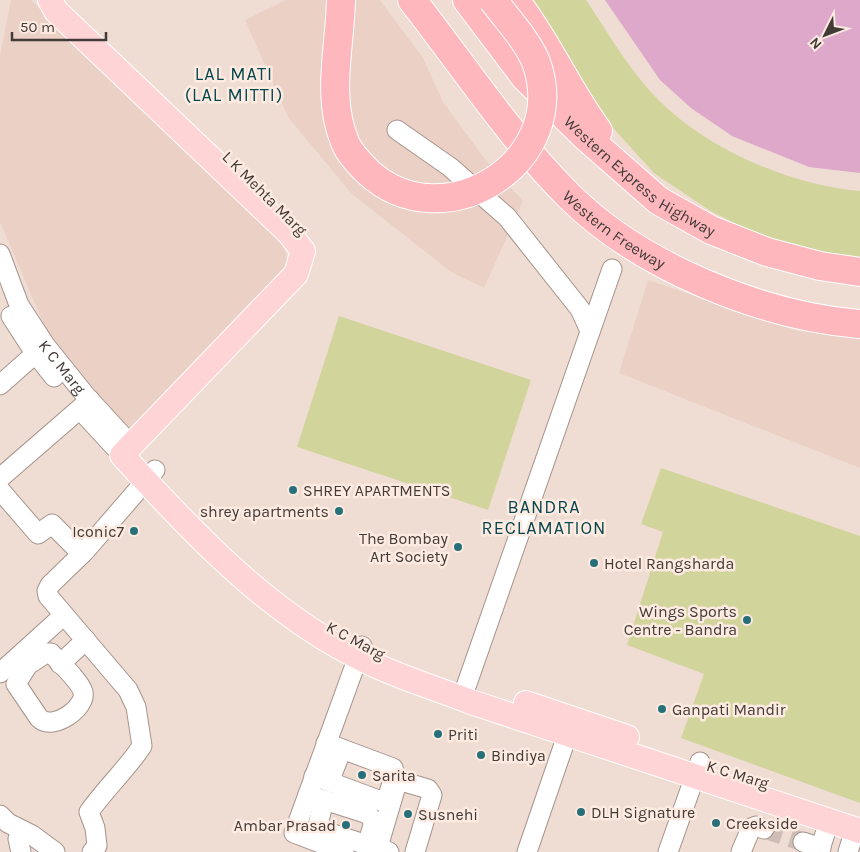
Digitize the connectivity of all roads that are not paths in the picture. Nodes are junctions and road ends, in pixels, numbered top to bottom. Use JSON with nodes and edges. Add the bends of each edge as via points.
{"nodes":[{"id":1,"x":50,"y":0,"type":"edge"},
{"id":2,"x":67,"y":0,"type":"edge"},
{"id":3,"x":341,"y":0,"type":"edge"},
{"id":4,"x":412,"y":0,"type":"edge"},
{"id":5,"x":515,"y":0,"type":"edge"},
{"id":6,"x":476,"y":1,"type":"edge"},
{"id":7,"x":397,"y":130,"type":"dead end"},
{"id":8,"x":653,"y":196,"type":"junction"},
{"id":9,"x":0,"y":254,"type":"edge"},
{"id":10,"x":612,"y":269,"type":"dead end"},
{"id":11,"x":860,"y":272,"type":"edge"},
{"id":12,"x":0,"y":290,"type":"edge"},
{"id":13,"x":9,"y":311,"type":"edge"},
{"id":14,"x":267,"y":315,"type":"junction"},
{"id":15,"x":860,"y":324,"type":"edge"},
{"id":16,"x":590,"y":331,"type":"junction"},
{"id":17,"x":35,"y":341,"type":"junction"},
{"id":18,"x":0,"y":385,"type":"edge"},
{"id":19,"x":85,"y":405,"type":"junction"},
{"id":20,"x":138,"y":462,"type":"junction"},
{"id":21,"x":0,"y":478,"type":"edge"},
{"id":22,"x":0,"y":490,"type":"edge"},
{"id":23,"x":82,"y":554,"type":"junction"},
{"id":24,"x":64,"y":615,"type":"junction"},
{"id":25,"x":86,"y":640,"type":"junction"},
{"id":26,"x":359,"y":652,"type":"junction"},
{"id":27,"x":60,"y":664,"type":"dead end"},
{"id":28,"x":0,"y":673,"type":"edge"},
{"id":29,"x":465,"y":691,"type":"junction"},
{"id":30,"x":570,"y":726,"type":"junction"},
{"id":31,"x":334,"y":746,"type":"junction"},
{"id":32,"x":697,"y":769,"type":"junction"},
{"id":33,"x":319,"y":788,"type":"junction"},
{"id":34,"x":0,"y":814,"type":"edge"},
{"id":35,"x":830,"y":819,"type":"junction"},
{"id":36,"x":859,"y":826,"type":"edge"},
{"id":37,"x":764,"y":829,"type":"dead end"},
{"id":38,"x":21,"y":830,"type":"junction"},
{"id":39,"x":803,"y":842,"type":"tunnel mouth"},
{"id":40,"x":337,"y":845,"type":"edge"},
{"id":41,"x":820,"y":850,"type":"edge"},
{"id":42,"x":21,"y":852,"type":"edge"},
{"id":43,"x":55,"y":852,"type":"edge"},
{"id":44,"x":92,"y":852,"type":"edge"},
{"id":45,"x":389,"y":852,"type":"edge"},
{"id":46,"x":415,"y":852,"type":"edge"},
{"id":47,"x":527,"y":852,"type":"edge"},
{"id":48,"x":668,"y":852,"type":"edge"},
{"id":49,"x":741,"y":852,"type":"edge"},
{"id":50,"x":848,"y":852,"type":"edge"}],
"edges":[{"from":1,"to":14,"type":"main road","name":"L K Mehta Marg","via":[[56,11],[299,244],[303,251],[296,274]]},
{"from":2,"to":14,"type":"main road","name":"L K Mehta Marg","via":[[301,226],[315,244],[318,263],[311,278]]},
{"from":3,"to":6,"type":"highway","bridge":true,"via":[[335,96],[336,114],[346,145],[380,183],[414,198],[469,194],[490,184],[506,173],[531,141],[538,120],[541,101],[536,62],[513,26]]},
{"from":4,"to":15,"type":"highway","name":"Western Freeway","via":[[540,165],[602,224],[646,254],[703,284],[770,307],[825,321]]},
{"from":5,"to":8,"type":"highway","via":[[533,24],[579,106]]},
{"from":6,"to":8,"type":"highway","name":"Western Express Highway","via":[[525,77]]},
{"from":7,"to":16,"type":"street","via":[[450,168],[507,217],[580,308]]},
{"from":8,"to":11,"type":"highway","name":"Western Express Highway","via":[[711,230],[767,252],[820,266]]},
{"from":9,"to":13,"type":"street","name":"K C Marg"},
{"from":10,"to":16,"type":"street"},
{"from":12,"to":13,"type":"street","name":"K C Marg"},
{"from":13,"to":17,"type":"street","name":"K C Marg"},
{"from":14,"to":20,"type":"main road","name":"L K Mehta Marg","via":[[168,417]]},
{"from":16,"to":29,"type":"street"},
{"from":17,"to":18,"type":"street"},
{"from":17,"to":19,"type":"street","name":"K C Marg"},
{"from":19,"to":20,"type":"street","name":"K C Marg"},
{"from":19,"to":21,"type":"street"},
{"from":20,"to":23,"type":"street"},
{"from":20,"to":26,"type":"main road","name":"K C Marg","via":[[234,556]]},
{"from":22,"to":23,"type":"street","via":[[38,534],[52,524]]},
{"from":23,"to":24,"type":"street","via":[[47,591]]},
{"from":24,"to":25,"type":"street"},
{"from":24,"to":28,"type":"street"},
{"from":25,"to":27,"type":"street"},
{"from":25,"to":44,"type":"street","via":[[128,690],[136,707],[142,746],[89,812],[97,846]]},
{"from":26,"to":29,"type":"main road","name":"K C Marg","via":[[371,652]]},
{"from":26,"to":31,"type":"street"},
{"from":29,"to":30,"type":"main road","name":"K C Marg"},
{"from":30,"to":32,"type":"main road","name":"K C Marg"},
{"from":30,"to":47,"type":"street"},
{"from":31,"to":33,"type":"street"},
{"from":31,"to":33,"type":"street","via":[[393,768],[395,774],[387,799],[380,801]]},
{"from":32,"to":35,"type":"main road","name":"K C Marg"},
{"from":32,"to":36,"type":"main road","name":"K C Marg"},
{"from":32,"to":48,"type":"street"},
{"from":33,"to":40,"type":"street","via":[[294,833]]},
{"from":33,"to":40,"type":"street","via":[[374,819],[366,846]]},
{"from":34,"to":38,"type":"street"},
{"from":35,"to":36,"type":"main road","name":"K C Marg"},
{"from":35,"to":41,"type":"street"},
{"from":36,"to":50,"type":"street"},
{"from":37,"to":49,"type":"street","via":[[751,828]]},
{"from":38,"to":42,"type":"street","via":[[18,839]]},
{"from":38,"to":43,"type":"street","via":[[32,834]]},
{"from":39,"to":41,"type":"street"},
{"from":45,"to":46,"type":"street","via":[[378,847],[396,786],[401,781],[432,792]]}]}
